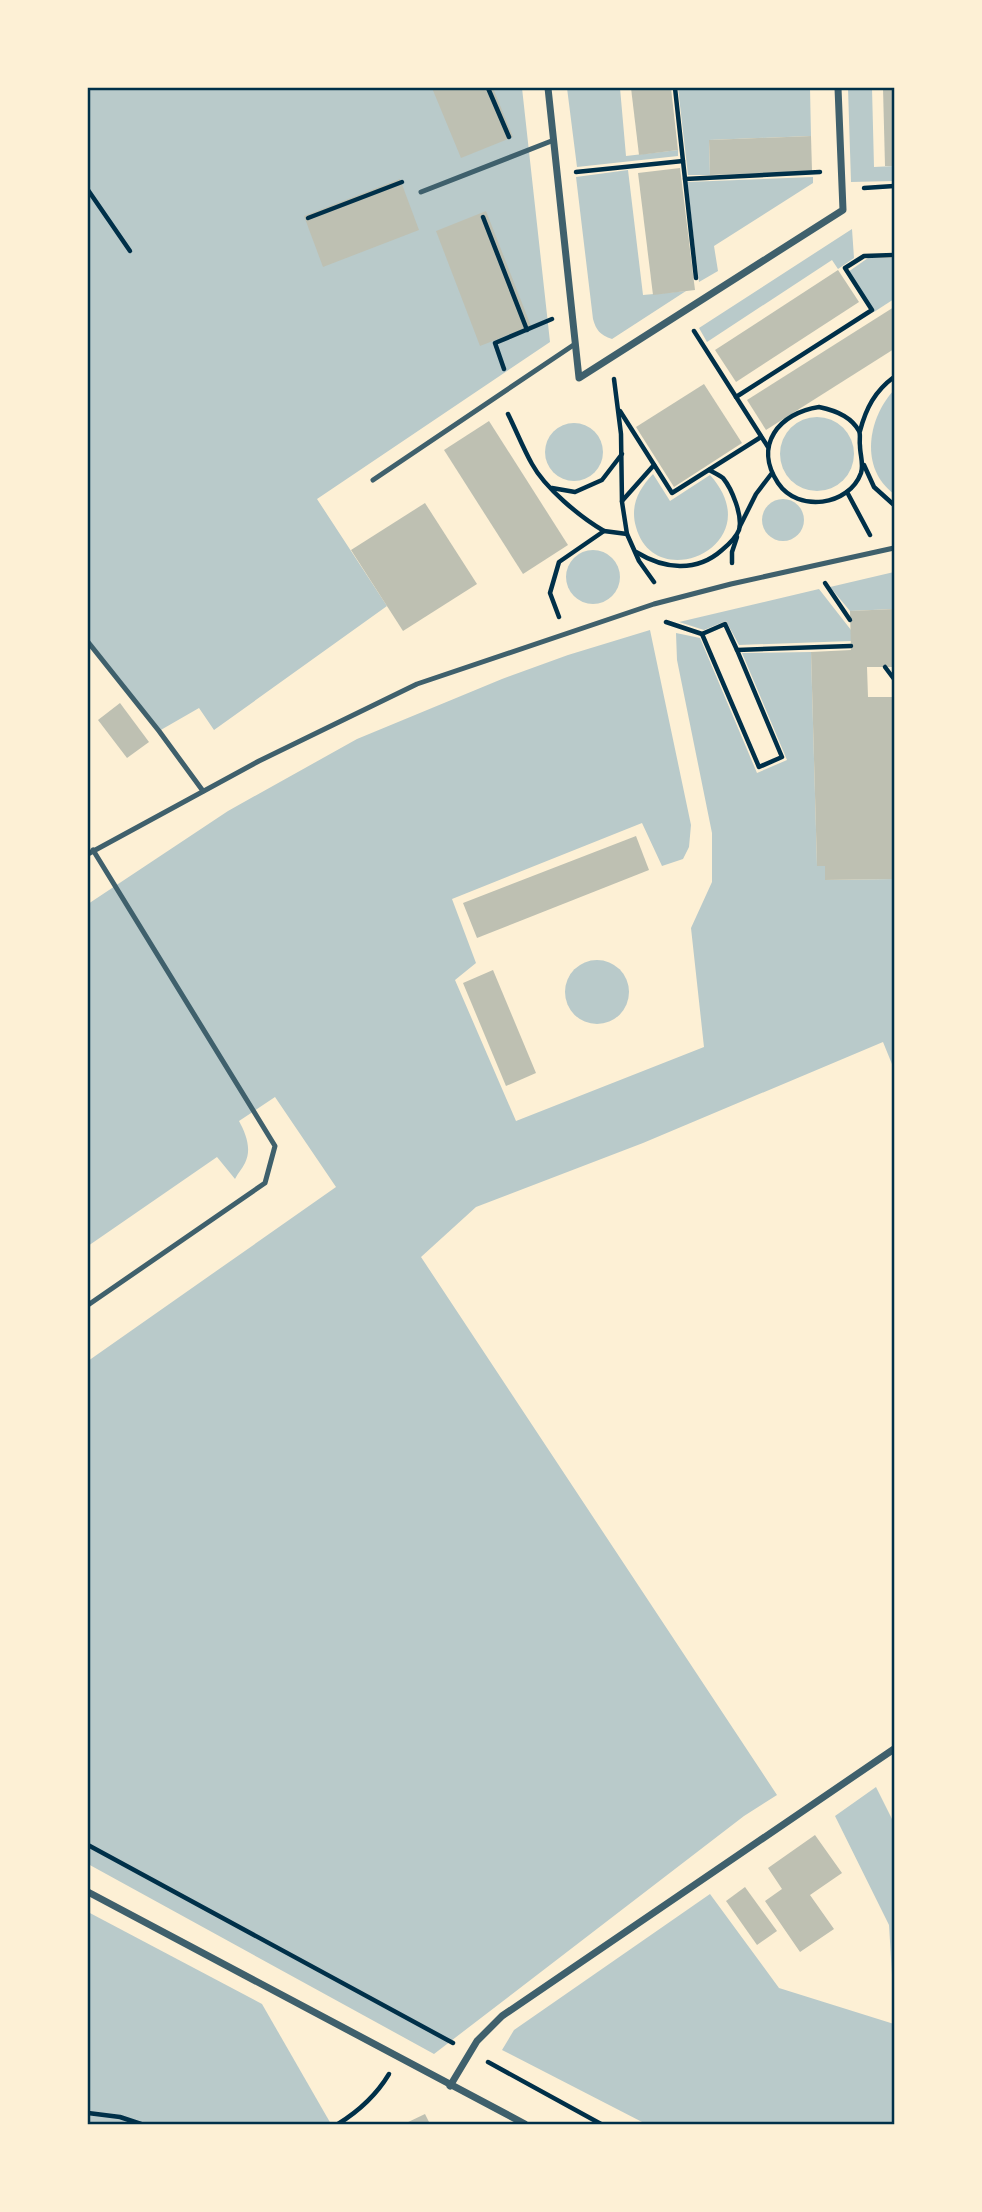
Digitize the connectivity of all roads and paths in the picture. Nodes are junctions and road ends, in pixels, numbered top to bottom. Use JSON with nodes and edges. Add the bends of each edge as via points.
{"nodes":[{"id":1,"x":488,"y":88,"type":"edge"},
{"id":2,"x":548,"y":88,"type":"edge"},
{"id":3,"x":675,"y":88,"type":"edge"},
{"id":4,"x":838,"y":88,"type":"edge"},
{"id":5,"x":554,"y":140,"type":"junction"},
{"id":6,"x":511,"y":141,"type":"dead end"},
{"id":7,"x":683,"y":161,"type":"junction"},
{"id":8,"x":842,"y":171,"type":"junction"},
{"id":9,"x":558,"y":174,"type":"junction"},
{"id":10,"x":685,"y":179,"type":"junction"},
{"id":11,"x":894,"y":186,"type":"edge"},
{"id":12,"x":842,"y":189,"type":"junction"},
{"id":13,"x":88,"y":190,"type":"edge"},
{"id":14,"x":421,"y":192,"type":"dead end"},
{"id":15,"x":483,"y":217,"type":"dead end"},
{"id":16,"x":130,"y":251,"type":"dead end"},
{"id":17,"x":894,"y":255,"type":"edge"},
{"id":18,"x":699,"y":302,"type":"junction"},
{"id":19,"x":572,"y":311,"type":"junction"},
{"id":20,"x":682,"y":312,"type":"junction"},
{"id":21,"x":527,"y":330,"type":"junction"},
{"id":22,"x":575,"y":344,"type":"junction"},
{"id":23,"x":611,"y":358,"type":"junction"},
{"id":24,"x":894,"y":377,"type":"edge"},
{"id":25,"x":510,"y":387,"type":"junction"},
{"id":26,"x":499,"y":394,"type":"junction"},
{"id":27,"x":736,"y":397,"type":"junction"},
{"id":28,"x":618,"y":408,"type":"junction"},
{"id":29,"x":860,"y":432,"type":"junction"},
{"id":30,"x":761,"y":437,"type":"junction"},
{"id":31,"x":768,"y":447,"type":"junction"},
{"id":32,"x":623,"y":453,"type":"junction"},
{"id":33,"x":862,"y":461,"type":"junction"},
{"id":34,"x":654,"y":466,"type":"junction"},
{"id":35,"x":709,"y":470,"type":"junction"},
{"id":36,"x":772,"y":473,"type":"junction"},
{"id":37,"x":373,"y":480,"type":"dead end"},
{"id":38,"x":551,"y":488,"type":"junction"},
{"id":39,"x":847,"y":492,"type":"junction"},
{"id":40,"x":622,"y":502,"type":"junction"},
{"id":41,"x":894,"y":505,"type":"edge"},
{"id":42,"x":739,"y":529,"type":"junction"},
{"id":43,"x":604,"y":531,"type":"junction"},
{"id":44,"x":627,"y":534,"type":"junction"},
{"id":45,"x":894,"y":548,"type":"edge"},
{"id":46,"x":635,"y":551,"type":"junction"},
{"id":47,"x":879,"y":552,"type":"junction"},
{"id":48,"x":813,"y":567,"type":"junction"},
{"id":49,"x":731,"y":584,"type":"junction"},
{"id":50,"x":667,"y":601,"type":"junction"},
{"id":51,"x":657,"y":619,"type":"dead end"},
{"id":52,"x":850,"y":620,"type":"dead end"},
{"id":53,"x":565,"y":634,"type":"junction"},
{"id":54,"x":702,"y":634,"type":"junction"},
{"id":55,"x":88,"y":642,"type":"edge"},
{"id":56,"x":851,"y":646,"type":"dead end"},
{"id":57,"x":737,"y":650,"type":"junction"},
{"id":58,"x":885,"y":667,"type":"dead end"},
{"id":59,"x":894,"y":679,"type":"edge"},
{"id":60,"x":203,"y":791,"type":"junction"},
{"id":61,"x":90,"y":852,"type":"edge"},
{"id":62,"x":88,"y":1306,"type":"edge"},
{"id":63,"x":894,"y":1749,"type":"edge"},
{"id":64,"x":88,"y":1845,"type":"edge"},
{"id":65,"x":88,"y":1892,"type":"edge"},
{"id":66,"x":470,"y":2052,"type":"junction"},
{"id":67,"x":399,"y":2059,"type":"junction"},
{"id":68,"x":450,"y":2086,"type":"junction"},
{"id":69,"x":88,"y":2113,"type":"edge"},
{"id":70,"x":141,"y":2124,"type":"edge"},
{"id":71,"x":338,"y":2124,"type":"edge"},
{"id":72,"x":525,"y":2124,"type":"edge"},
{"id":73,"x":601,"y":2124,"type":"edge"}],
"edges":[{"from":1,"to":6,"type":"path"},
{"from":2,"to":5,"type":"street"},
{"from":3,"to":7,"type":"path"},
{"from":4,"to":8,"type":"street"},
{"from":5,"to":9,"type":"street"},
{"from":5,"to":14,"type":"lane"},
{"from":7,"to":9,"type":"path"},
{"from":7,"to":10,"type":"path"},
{"from":8,"to":10,"type":"path"},
{"from":8,"to":12,"type":"street"},
{"from":9,"to":19,"type":"street"},
{"from":10,"to":18,"type":"path"},
{"from":11,"to":12,"type":"path"},
{"from":12,"to":18,"type":"street","via":[[843,210]]},
{"from":13,"to":16,"type":"path"},
{"from":15,"to":21,"type":"path"},
{"from":17,"to":27,"type":"path","via":[[864,256],[845,268],[872,310]]},
{"from":18,"to":20,"type":"street"},
{"from":19,"to":21,"type":"path"},
{"from":19,"to":22,"type":"street"},
{"from":20,"to":23,"type":"street"},
{"from":20,"to":27,"type":"path"},
{"from":21,"to":25,"type":"path","via":[[495,342]]},
{"from":22,"to":23,"type":"street","via":[[579,378]]},
{"from":22,"to":25,"type":"lane"},
{"from":23,"to":28,"type":"path"},
{"from":24,"to":29,"type":"path","via":[[872,399]]},
{"from":25,"to":26,"type":"lane"},
{"from":26,"to":37,"type":"lane"},
{"from":26,"to":38,"type":"path","via":[[533,466]]},
{"from":27,"to":30,"type":"path"},
{"from":28,"to":32,"type":"path"},
{"from":28,"to":34,"type":"path"},
{"from":29,"to":31,"type":"path","via":[[835,410],[803,409],[788,416]]},
{"from":29,"to":33,"type":"path"},
{"from":30,"to":31,"type":"path"},
{"from":30,"to":35,"type":"path"},
{"from":31,"to":36,"type":"path"},
{"from":32,"to":38,"type":"path","via":[[602,480],[575,492]]},
{"from":32,"to":40,"type":"path"},
{"from":33,"to":39,"type":"path","via":[[857,482]]},
{"from":33,"to":41,"type":"path","via":[[874,487]]},
{"from":34,"to":35,"type":"path","via":[[672,493]]},
{"from":34,"to":40,"type":"path"},
{"from":35,"to":42,"type":"path","via":[[723,478],[731,493]]},
{"from":36,"to":39,"type":"path","via":[[791,496],[805,501],[820,503]]},
{"from":36,"to":42,"type":"path"},
{"from":38,"to":43,"type":"path"},
{"from":39,"to":47,"type":"path"},
{"from":40,"to":44,"type":"path"},
{"from":42,"to":46,"type":"path","via":[[714,557],[695,565],[673,567]]},
{"from":42,"to":49,"type":"path","via":[[732,552]]},
{"from":43,"to":44,"type":"path"},
{"from":43,"to":53,"type":"path","via":[[559,562],[551,593]]},
{"from":44,"to":46,"type":"path"},
{"from":45,"to":47,"type":"lane"},
{"from":46,"to":50,"type":"path"},
{"from":47,"to":48,"type":"lane"},
{"from":48,"to":49,"type":"lane"},
{"from":48,"to":52,"type":"path"},
{"from":49,"to":50,"type":"lane"},
{"from":50,"to":53,"type":"lane"},
{"from":51,"to":54,"type":"path"},
{"from":53,"to":60,"type":"lane","via":[[417,684]]},
{"from":54,"to":57,"type":"path","via":[[725,624]]},
{"from":54,"to":57,"type":"path","via":[[759,767],[782,757]]},
{"from":55,"to":60,"type":"lane"},
{"from":56,"to":57,"type":"path"},
{"from":58,"to":59,"type":"path"},
{"from":60,"to":61,"type":"lane"},
{"from":61,"to":62,"type":"lane","via":[[275,1146],[265,1183]]},
{"from":63,"to":66,"type":"street","via":[[502,2016]]},
{"from":64,"to":66,"type":"path"},
{"from":65,"to":67,"type":"street"},
{"from":66,"to":68,"type":"street"},
{"from":66,"to":73,"type":"path"},
{"from":67,"to":68,"type":"street"},
{"from":67,"to":71,"type":"path","via":[[380,2089]]},
{"from":68,"to":72,"type":"street"},
{"from":69,"to":70,"type":"path"}]}
